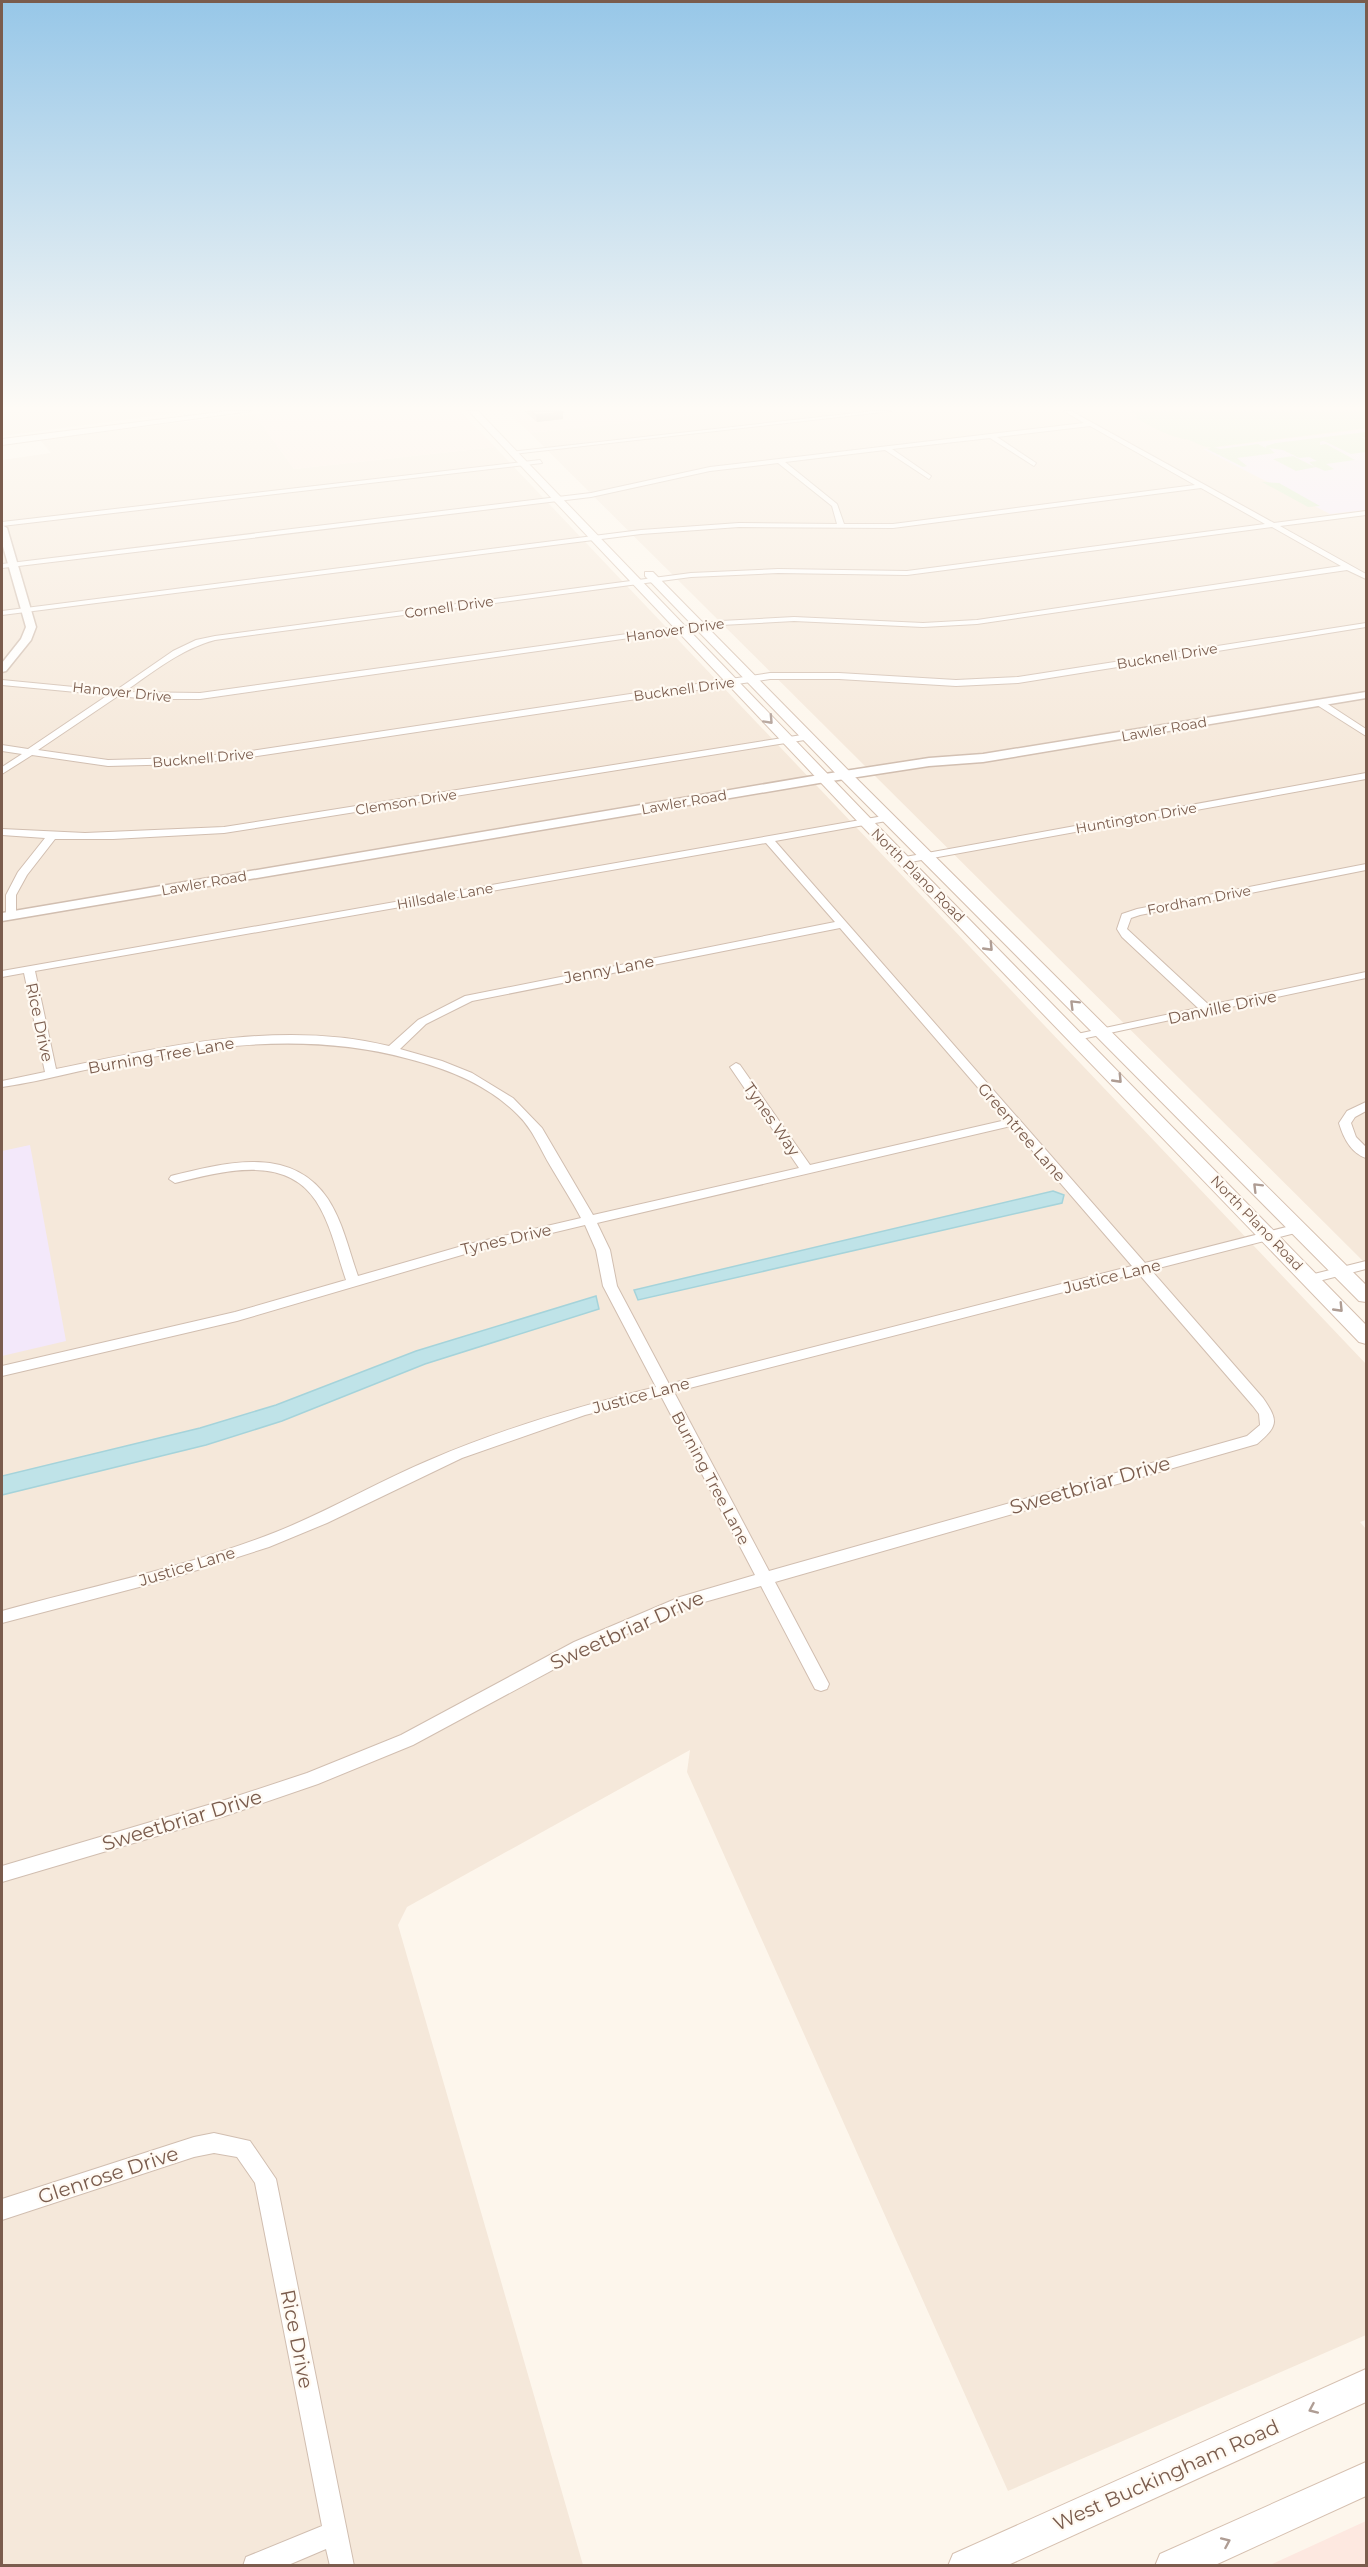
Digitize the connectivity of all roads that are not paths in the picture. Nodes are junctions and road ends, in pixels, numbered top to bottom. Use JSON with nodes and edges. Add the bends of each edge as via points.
{"nodes":[{"id":1,"x":2,"y":531,"type":"edge"},
{"id":2,"x":293,"y":531,"type":"edge"},
{"id":3,"x":590,"y":531,"type":"edge"},
{"id":4,"x":606,"y":531,"type":"edge"},
{"id":5,"x":679,"y":531,"type":"edge"},
{"id":6,"x":1230,"y":531,"type":"edge"},
{"id":7,"x":1284,"y":531,"type":"edge"},
{"id":8,"x":596,"y":537,"type":"junction"},
{"id":9,"x":614,"y":539,"type":"junction"},
{"id":10,"x":639,"y":564,"type":"dead end"},
{"id":11,"x":7,"y":565,"type":"edge"},
{"id":12,"x":1350,"y":567,"type":"junction"},
{"id":13,"x":1366,"y":577,"type":"edge"},
{"id":14,"x":654,"y":579,"type":"junction"},
{"id":15,"x":638,"y":582,"type":"junction"},
{"id":16,"x":26,"y":610,"type":"junction"},
{"id":17,"x":2,"y":613,"type":"edge"},
{"id":18,"x":1366,"y":625,"type":"edge"},
{"id":19,"x":701,"y":626,"type":"junction"},
{"id":20,"x":683,"y":629,"type":"junction"},
{"id":21,"x":2,"y":669,"type":"edge"},
{"id":22,"x":752,"y":679,"type":"junction"},
{"id":23,"x":732,"y":681,"type":"junction"},
{"id":24,"x":2,"y":682,"type":"edge"},
{"id":25,"x":116,"y":694,"type":"junction"},
{"id":26,"x":1366,"y":695,"type":"edge"},
{"id":27,"x":1320,"y":703,"type":"junction"},
{"id":28,"x":1366,"y":733,"type":"edge"},
{"id":29,"x":808,"y":737,"type":"junction"},
{"id":30,"x":788,"y":740,"type":"junction"},
{"id":31,"x":2,"y":748,"type":"edge"},
{"id":32,"x":28,"y":753,"type":"junction"},
{"id":33,"x":2,"y":771,"type":"edge"},
{"id":34,"x":845,"y":775,"type":"junction"},
{"id":35,"x":1366,"y":776,"type":"edge"},
{"id":36,"x":825,"y":778,"type":"junction"},
{"id":37,"x":889,"y":818,"type":"junction"},
{"id":38,"x":866,"y":822,"type":"junction"},
{"id":39,"x":2,"y":832,"type":"edge"},
{"id":40,"x":52,"y":836,"type":"junction"},
{"id":41,"x":769,"y":840,"type":"junction"},
{"id":42,"x":928,"y":855,"type":"junction"},
{"id":43,"x":904,"y":860,"type":"junction"},
{"id":44,"x":1366,"y":867,"type":"edge"},
{"id":45,"x":6,"y":916,"type":"edge"},
{"id":46,"x":842,"y":924,"type":"junction"},
{"id":47,"x":29,"y":969,"type":"junction"},
{"id":48,"x":2,"y":974,"type":"edge"},
{"id":49,"x":1366,"y":975,"type":"edge"},
{"id":50,"x":1207,"y":1010,"type":"junction"},
{"id":51,"x":1102,"y":1032,"type":"junction"},
{"id":52,"x":1077,"y":1037,"type":"junction"},
{"id":53,"x":392,"y":1050,"type":"junction"},
{"id":54,"x":736,"y":1067,"type":"dead end"},
{"id":55,"x":51,"y":1074,"type":"junction"},
{"id":56,"x":2,"y":1084,"type":"edge"},
{"id":57,"x":1366,"y":1106,"type":"edge"},
{"id":58,"x":1014,"y":1122,"type":"junction"},
{"id":59,"x":1366,"y":1154,"type":"edge"},
{"id":60,"x":807,"y":1170,"type":"junction"},
{"id":61,"x":174,"y":1179,"type":"dead end"},
{"id":62,"x":588,"y":1220,"type":"junction"},
{"id":63,"x":1298,"y":1228,"type":"junction"},
{"id":64,"x":1269,"y":1236,"type":"junction"},
{"id":65,"x":1366,"y":1265,"type":"edge"},
{"id":66,"x":1143,"y":1268,"type":"junction"},
{"id":67,"x":1341,"y":1271,"type":"junction"},
{"id":68,"x":1311,"y":1279,"type":"junction"},
{"id":69,"x":353,"y":1281,"type":"junction"},
{"id":70,"x":1366,"y":1296,"type":"edge"},
{"id":71,"x":1366,"y":1336,"type":"edge"},
{"id":72,"x":2,"y":1371,"type":"edge"},
{"id":73,"x":663,"y":1389,"type":"junction"},
{"id":74,"x":1267,"y":1427,"type":"joint"},
{"id":75,"x":765,"y":1578,"type":"junction"},
{"id":76,"x":2,"y":1617,"type":"edge"},
{"id":77,"x":821,"y":1684,"type":"dead end"},
{"id":78,"x":2,"y":1874,"type":"edge"},
{"id":79,"x":214,"y":2144,"type":"joint"},
{"id":80,"x":2,"y":2210,"type":"edge"},
{"id":81,"x":1366,"y":2385,"type":"edge"},
{"id":82,"x":1366,"y":2479,"type":"edge"},
{"id":83,"x":335,"y":2533,"type":"junction"},
{"id":84,"x":255,"y":2565,"type":"edge"},
{"id":85,"x":342,"y":2565,"type":"edge"},
{"id":86,"x":965,"y":2565,"type":"edge"},
{"id":87,"x":1172,"y":2565,"type":"edge"}],
"edges":[{"from":1,"to":11,"type":"street"},
{"from":2,"to":11,"type":"street"},
{"from":3,"to":8,"type":"main road","name":"North Plano Road"},
{"from":4,"to":9,"type":"main road"},
{"from":5,"to":9,"type":"street"},
{"from":6,"to":14,"type":"street","name":"Cornell Drive","via":[[908,573],[778,570]]},
{"from":7,"to":12,"type":"street"},
{"from":8,"to":9,"type":"street"},
{"from":8,"to":15,"type":"main road","name":"North Plano Road"},
{"from":8,"to":16,"type":"street"},
{"from":10,"to":14,"type":"main road","name":"North Plano Road"},
{"from":11,"to":16,"type":"street"},
{"from":12,"to":13,"type":"street"},
{"from":12,"to":19,"type":"street","name":"Hanover Drive","via":[[977,622],[923,625],[762,620]]},
{"from":14,"to":15,"type":"street","name":"Cornell Drive"},
{"from":14,"to":19,"type":"main road","name":"North Plano Road"},
{"from":15,"to":20,"type":"main road","name":"North Plano Road"},
{"from":15,"to":25,"type":"street","name":"Cornell Drive","via":[[215,638],[185,648]]},
{"from":16,"to":17,"type":"street"},
{"from":16,"to":21,"type":"street","via":[[31,627],[26,640]]},
{"from":18,"to":22,"type":"street","name":"Bucknell Drive","via":[[1018,680],[956,683],[799,674]]},
{"from":19,"to":20,"type":"street","name":"Hanover Drive"},
{"from":19,"to":22,"type":"main road","name":"North Plano Road"},
{"from":20,"to":23,"type":"main road","name":"North Plano Road"},
{"from":20,"to":25,"type":"street","name":"Hanover Drive","via":[[200,696]]},
{"from":22,"to":23,"type":"street","name":"Bucknell Drive"},
{"from":22,"to":29,"type":"main road","name":"North Plano Road"},
{"from":23,"to":30,"type":"main road","name":"North Plano Road","one_way":true},
{"from":23,"to":32,"type":"street","name":"Bucknell Drive","via":[[186,761],[108,763]]},
{"from":24,"to":25,"type":"street","name":"Hanover Drive"},
{"from":25,"to":32,"type":"street","name":"Cornell Drive"},
{"from":26,"to":27,"type":"street","name":"Lawler Road"},
{"from":27,"to":28,"type":"street"},
{"from":27,"to":34,"type":"street","name":"Lawler Road","via":[[1004,755]]},
{"from":29,"to":30,"type":"street","name":"Clemson Drive"},
{"from":29,"to":34,"type":"main road","name":"North Plano Road"},
{"from":30,"to":36,"type":"main road","name":"North Plano Road"},
{"from":30,"to":40,"type":"street","name":"Clemson Drive","via":[[224,830]]},
{"from":31,"to":32,"type":"street","name":"Bucknell Drive"},
{"from":32,"to":33,"type":"street","name":"Cornell Drive"},
{"from":34,"to":36,"type":"street","name":"Lawler Road"},
{"from":34,"to":37,"type":"main road","name":"North Plano Road"},
{"from":35,"to":42,"type":"street","name":"Huntington Drive"},
{"from":36,"to":38,"type":"main road","name":"North Plano Road"},
{"from":36,"to":45,"type":"street","name":"Lawler Road"},
{"from":37,"to":38,"type":"street","name":"Hillsdale Lane"},
{"from":37,"to":42,"type":"main road","name":"North Plano Road"},
{"from":38,"to":41,"type":"street","name":"Hillsdale Lane"},
{"from":38,"to":43,"type":"main road","name":"North Plano Road"},
{"from":39,"to":40,"type":"street","name":"Clemson Drive"},
{"from":40,"to":45,"type":"street","via":[[22,874]]},
{"from":41,"to":46,"type":"street","name":"Greentree Lane"},
{"from":41,"to":47,"type":"street","name":"Hillsdale Lane"},
{"from":42,"to":43,"type":"street","name":"Huntington Drive"},
{"from":51,"to":42,"type":"main road","name":"North Plano Road","one_way":true},
{"from":43,"to":52,"type":"main road","name":"North Plano Road","one_way":true},
{"from":44,"to":50,"type":"street","name":"Fordham Drive","via":[[1126,916],[1122,929],[1126,935]]},
{"from":46,"to":53,"type":"street","name":"Jenny Lane","via":[[469,998],[422,1022]]},
{"from":46,"to":58,"type":"street","name":"Greentree Lane"},
{"from":47,"to":48,"type":"street","name":"Hillsdale Lane"},
{"from":47,"to":55,"type":"street","name":"Rice Drive"},
{"from":49,"to":50,"type":"street","name":"Danville Drive"},
{"from":50,"to":51,"type":"street","name":"Danville Drive"},
{"from":51,"to":52,"type":"street","name":"Danville Drive"},
{"from":63,"to":51,"type":"main road","name":"North Plano Road","one_way":true},
{"from":52,"to":64,"type":"main road","name":"North Plano Road","one_way":true},
{"from":53,"to":55,"type":"street","name":"Burning Tree Lane","via":[[340,1042],[257,1040],[189,1047]]},
{"from":53,"to":62,"type":"street","name":"Burning Tree Lane","via":[[461,1072],[511,1104],[532,1124]]},
{"from":54,"to":60,"type":"street","name":"Tynes Way"},
{"from":55,"to":56,"type":"street","name":"Burning Tree Lane"},
{"from":57,"to":59,"type":"street","via":[[1351,1114],[1345,1123],[1350,1138]]},
{"from":58,"to":60,"type":"street","name":"Tynes Drive"},
{"from":58,"to":66,"type":"street","name":"Greentree Lane"},
{"from":60,"to":62,"type":"street","name":"Tynes Drive"},
{"from":61,"to":69,"type":"street","via":[[253,1164],[298,1176],[313,1186],[323,1201]]},
{"from":62,"to":69,"type":"street","name":"Tynes Drive"},
{"from":62,"to":73,"type":"street","name":"Burning Tree Lane","via":[[604,1253],[610,1286]]},
{"from":63,"to":64,"type":"street","name":"Justice Lane"},
{"from":63,"to":67,"type":"main road","name":"North Plano Road"},
{"from":64,"to":66,"type":"street","name":"Justice Lane"},
{"from":64,"to":68,"type":"main road","name":"North Plano Road"},
{"from":65,"to":67,"type":"street"},
{"from":66,"to":73,"type":"street","name":"Justice Lane"},
{"from":66,"to":74,"type":"street","name":"Greentree Lane","via":[[1258,1402],[1266,1414]]},
{"from":67,"to":68,"type":"street"},
{"from":67,"to":70,"type":"main road","name":"North Plano Road"},
{"from":68,"to":71,"type":"main road","name":"North Plano Road","one_way":true},
{"from":69,"to":72,"type":"street","name":"Tynes Drive","via":[[237,1316]]},
{"from":73,"to":75,"type":"street","name":"Burning Tree Lane"},
{"from":73,"to":76,"type":"street","name":"Justice Lane","via":[[469,1449],[263,1543]]},
{"from":74,"to":75,"type":"street","name":"Sweetbriar Drive","via":[[1252,1440]]},
{"from":75,"to":77,"type":"street","name":"Burning Tree Lane"},
{"from":75,"to":78,"type":"street","name":"Sweetbriar Drive","via":[[686,1601],[580,1647],[407,1740],[312,1779]]},
{"from":79,"to":80,"type":"street","name":"Glenrose Drive","via":[[194,2147]]},
{"from":79,"to":83,"type":"street","name":"Rice Drive","via":[[243,2148],[265,2179]]},
{"from":81,"to":86,"type":"main road","name":"West Buckingham Road","one_way":true},
{"from":87,"to":82,"type":"main road","one_way":true},
{"from":83,"to":84,"type":"street"},
{"from":83,"to":85,"type":"street","name":"Rice Drive"}]}
